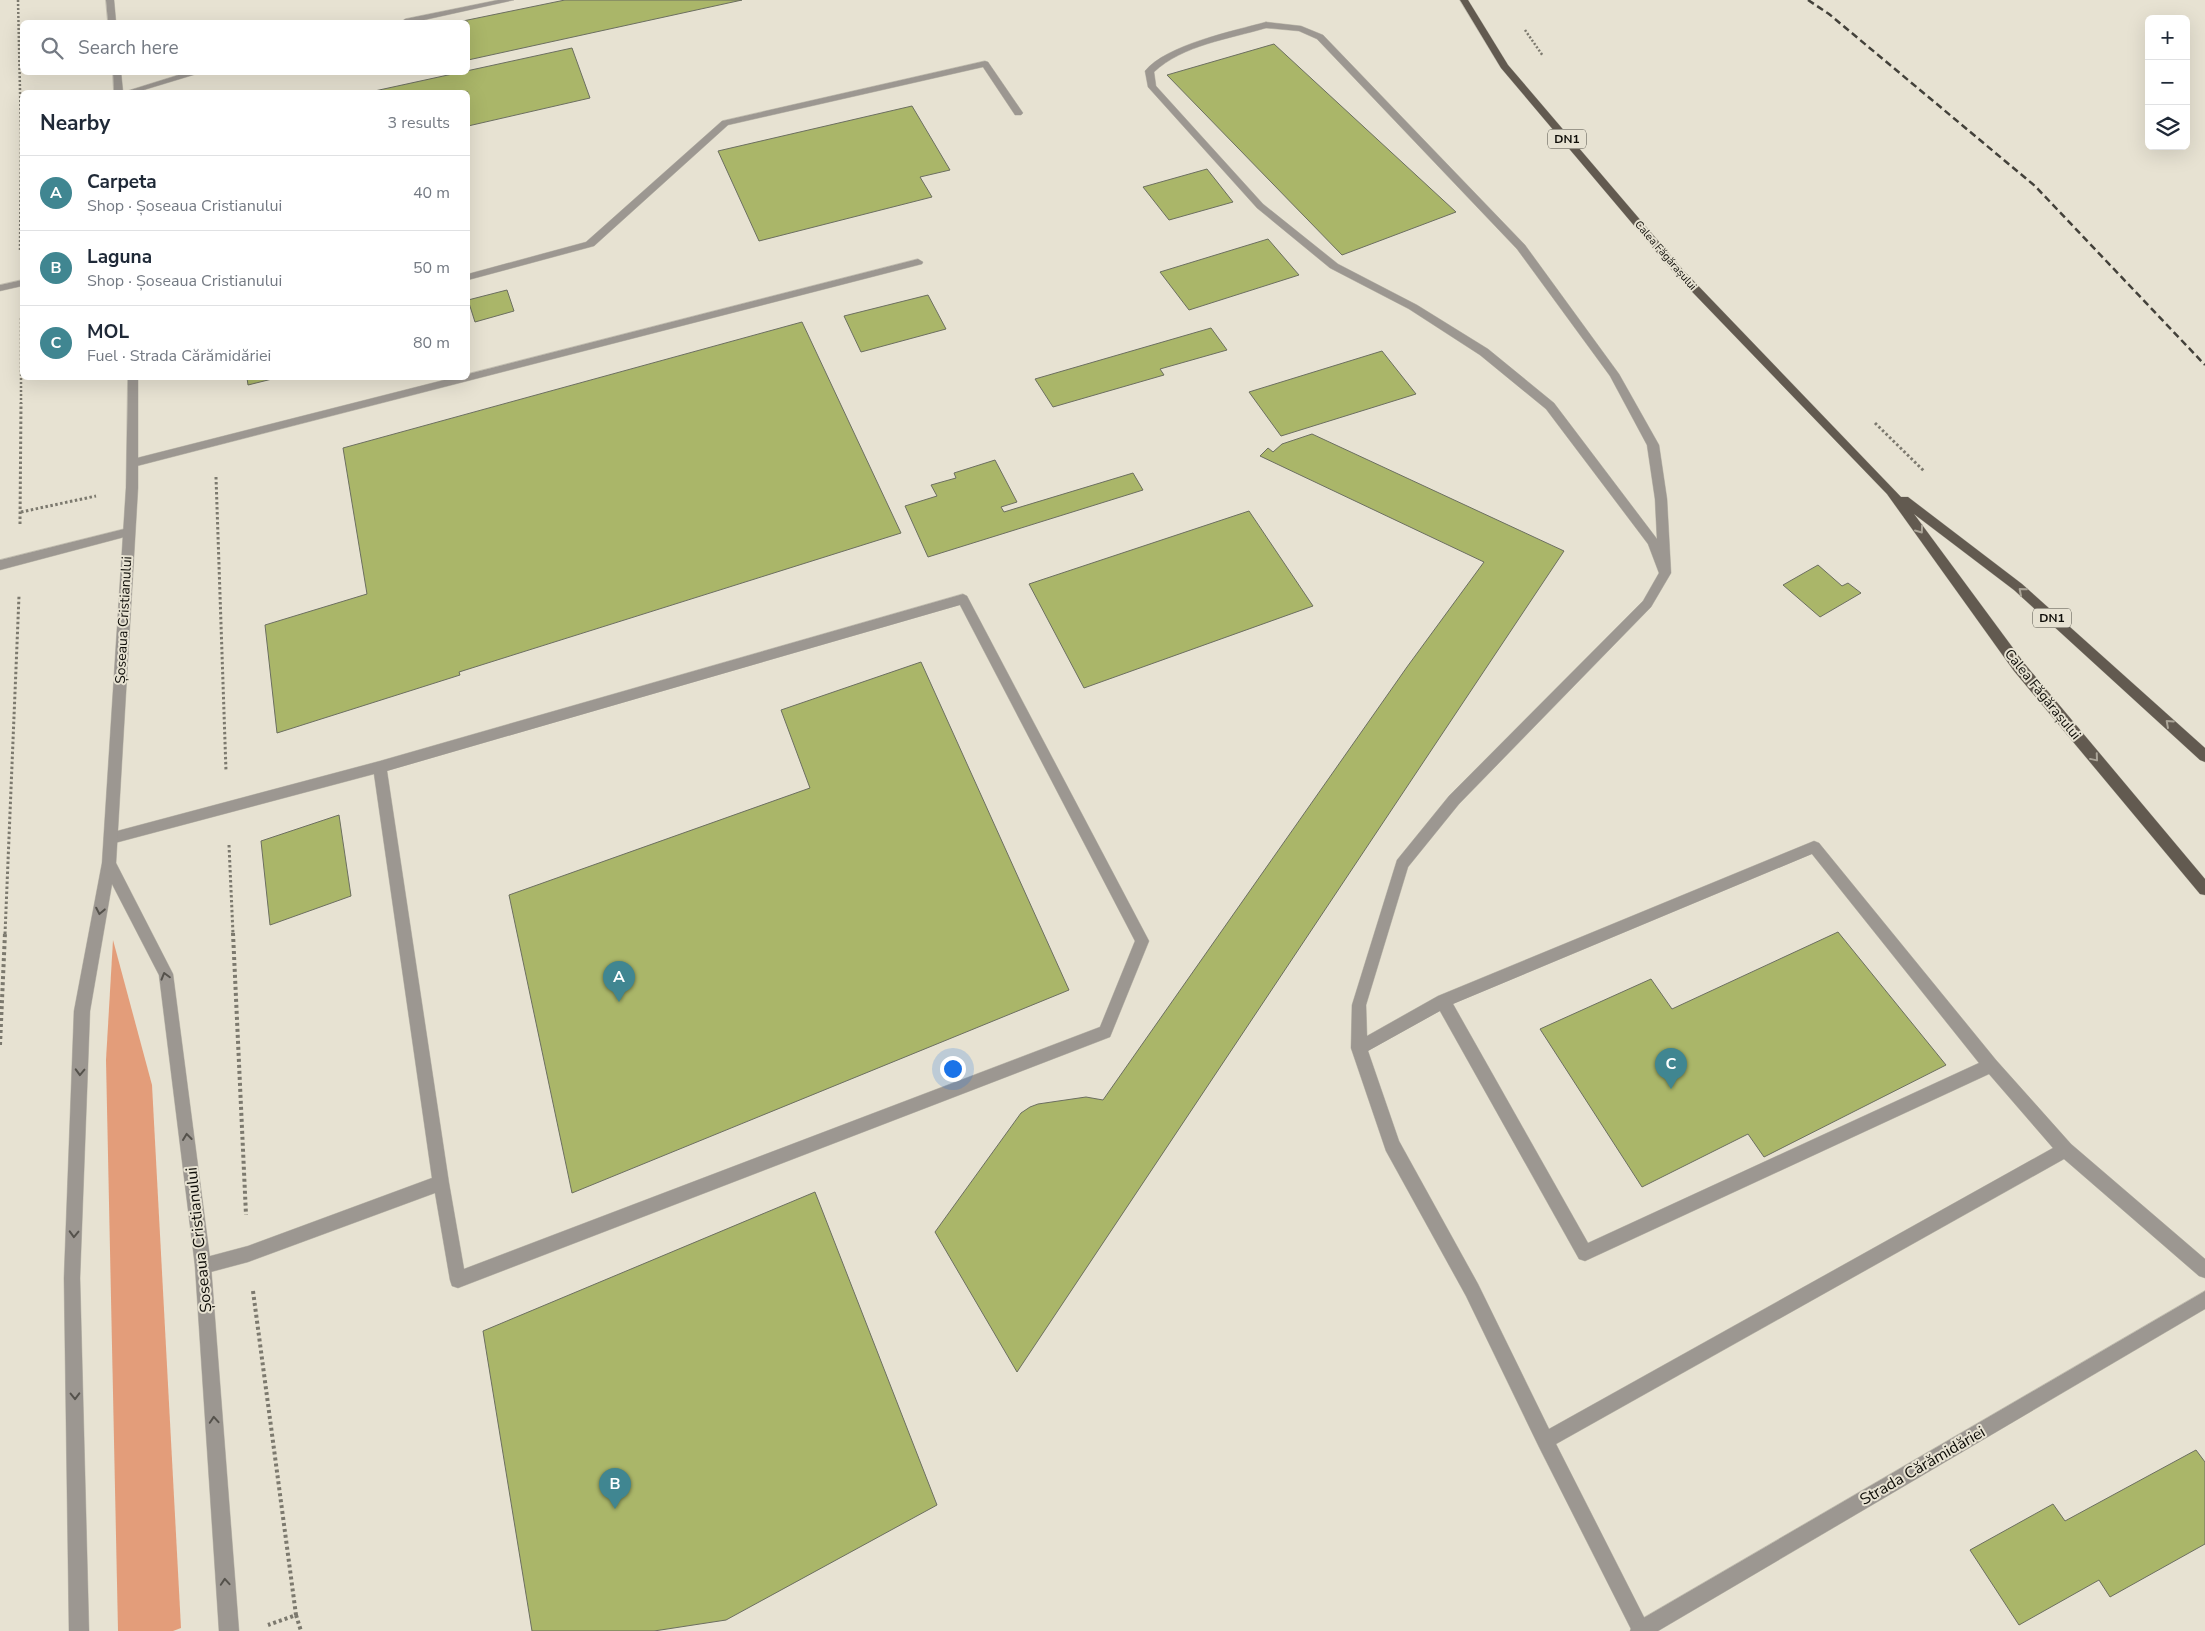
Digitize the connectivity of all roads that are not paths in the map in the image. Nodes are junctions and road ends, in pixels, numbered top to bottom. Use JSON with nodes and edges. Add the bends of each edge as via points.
{"nodes":[{"id":1,"x":110,"y":0,"type":"edge"},
{"id":2,"x":510,"y":0,"type":"edge"},
{"id":3,"x":1464,"y":0,"type":"edge"},
{"id":4,"x":112,"y":20,"type":"edge"},
{"id":5,"x":415,"y":20,"type":"edge"},
{"id":6,"x":117,"y":75,"type":"edge"},
{"id":7,"x":188,"y":75,"type":"edge"},
{"id":8,"x":119,"y":90,"type":"edge"},
{"id":9,"x":136,"y":90,"type":"edge"},
{"id":10,"x":1018,"y":113,"type":"dead end"},
{"id":11,"x":918,"y":262,"type":"dead end"},
{"id":12,"x":470,"y":276,"type":"edge"},
{"id":13,"x":20,"y":283,"type":"edge"},
{"id":14,"x":0,"y":288,"type":"edge"},
{"id":15,"x":470,"y":377,"type":"edge"},
{"id":16,"x":133,"y":380,"type":"edge"},
{"id":17,"x":459,"y":380,"type":"edge"},
{"id":18,"x":132,"y":464,"type":"junction"},
{"id":19,"x":1891,"y":491,"type":"junction"},
{"id":20,"x":128,"y":532,"type":"junction"},
{"id":21,"x":0,"y":565,"type":"edge"},
{"id":22,"x":1665,"y":573,"type":"junction"},
{"id":23,"x":2205,"y":756,"type":"edge"},
{"id":24,"x":380,"y":767,"type":"junction"},
{"id":25,"x":111,"y":838,"type":"junction"},
{"id":26,"x":109,"y":863,"type":"junction"},
{"id":27,"x":2205,"y":889,"type":"edge"},
{"id":28,"x":1443,"y":1001,"type":"junction"},
{"id":29,"x":1359,"y":1048,"type":"junction"},
{"id":30,"x":1992,"y":1065,"type":"junction"},
{"id":31,"x":2065,"y":1150,"type":"junction"},
{"id":32,"x":441,"y":1183,"type":"junction"},
{"id":33,"x":203,"y":1266,"type":"junction"},
{"id":34,"x":2205,"y":1270,"type":"edge"},
{"id":35,"x":2205,"y":1298,"type":"edge"},
{"id":36,"x":1545,"y":1441,"type":"junction"},
{"id":37,"x":1641,"y":1630,"type":"edge"},
{"id":38,"x":80,"y":1631,"type":"edge"},
{"id":39,"x":229,"y":1631,"type":"edge"}],
"edges":[{"from":1,"to":4,"type":"street"},
{"from":2,"to":5,"type":"street"},
{"from":3,"to":19,"type":"main road","name":"Calea Făgărașului","number":"DN1","via":[[1504,66],[1679,272]]},
{"from":6,"to":8,"type":"street"},
{"from":7,"to":9,"type":"street"},
{"from":10,"to":12,"type":"street","via":[[986,64],[725,123],[590,244]]},
{"from":11,"to":15,"type":"street"},
{"from":13,"to":14,"type":"street"},
{"from":16,"to":18,"type":"street","name":"Șoseaua Cristianului"},
{"from":17,"to":18,"type":"street"},
{"from":18,"to":20,"type":"street","name":"Șoseaua Cristianului"},
{"from":23,"to":19,"type":"main road","name":"Calea Făgărașului","number":"DN1","one_way":true,"via":[[2018,587]]},
{"from":19,"to":27,"type":"main road","name":"Calea Făgărașului","number":"DN1","one_way":true,"via":[[2019,667]]},
{"from":20,"to":21,"type":"street"},
{"from":20,"to":25,"type":"street","name":"Șoseaua Cristianului"},
{"from":22,"to":22,"type":"street","via":[[1653,542],[1550,406],[1476,347],[1413,307],[1334,266],[1260,206],[1152,87],[1149,71],[1162,59],[1181,50],[1266,25],[1301,30],[1320,37],[1521,246],[1614,374],[1653,445],[1661,499]]},
{"from":22,"to":29,"type":"street","via":[[1648,604],[1454,800],[1402,864],[1359,1005]]},
{"from":24,"to":25,"type":"street"},
{"from":24,"to":32,"type":"street"},
{"from":24,"to":32,"type":"street","via":[[964,599],[1142,940],[1105,1032],[458,1280]]},
{"from":25,"to":26,"type":"street","name":"Șoseaua Cristianului"},
{"from":33,"to":26,"type":"street","name":"Șoseaua Cristianului","one_way":true,"via":[[166,974]]},
{"from":26,"to":38,"type":"street","name":"Șoseaua Cristianului","one_way":true,"via":[[82,1011],[72,1278]]},
{"from":28,"to":29,"type":"street"},
{"from":28,"to":30,"type":"street","via":[[1814,847]]},
{"from":28,"to":30,"type":"street","via":[[1586,1252]]},
{"from":29,"to":36,"type":"street","via":[[1392,1145],[1472,1290]]},
{"from":30,"to":31,"type":"street"},
{"from":31,"to":34,"type":"street"},
{"from":31,"to":36,"type":"street"},
{"from":32,"to":33,"type":"street","via":[[248,1254]]},
{"from":39,"to":33,"type":"street","name":"Șoseaua Cristianului","one_way":true},
{"from":35,"to":37,"type":"street","name":"Strada Cărămidăriei"},
{"from":36,"to":37,"type":"street"}]}
